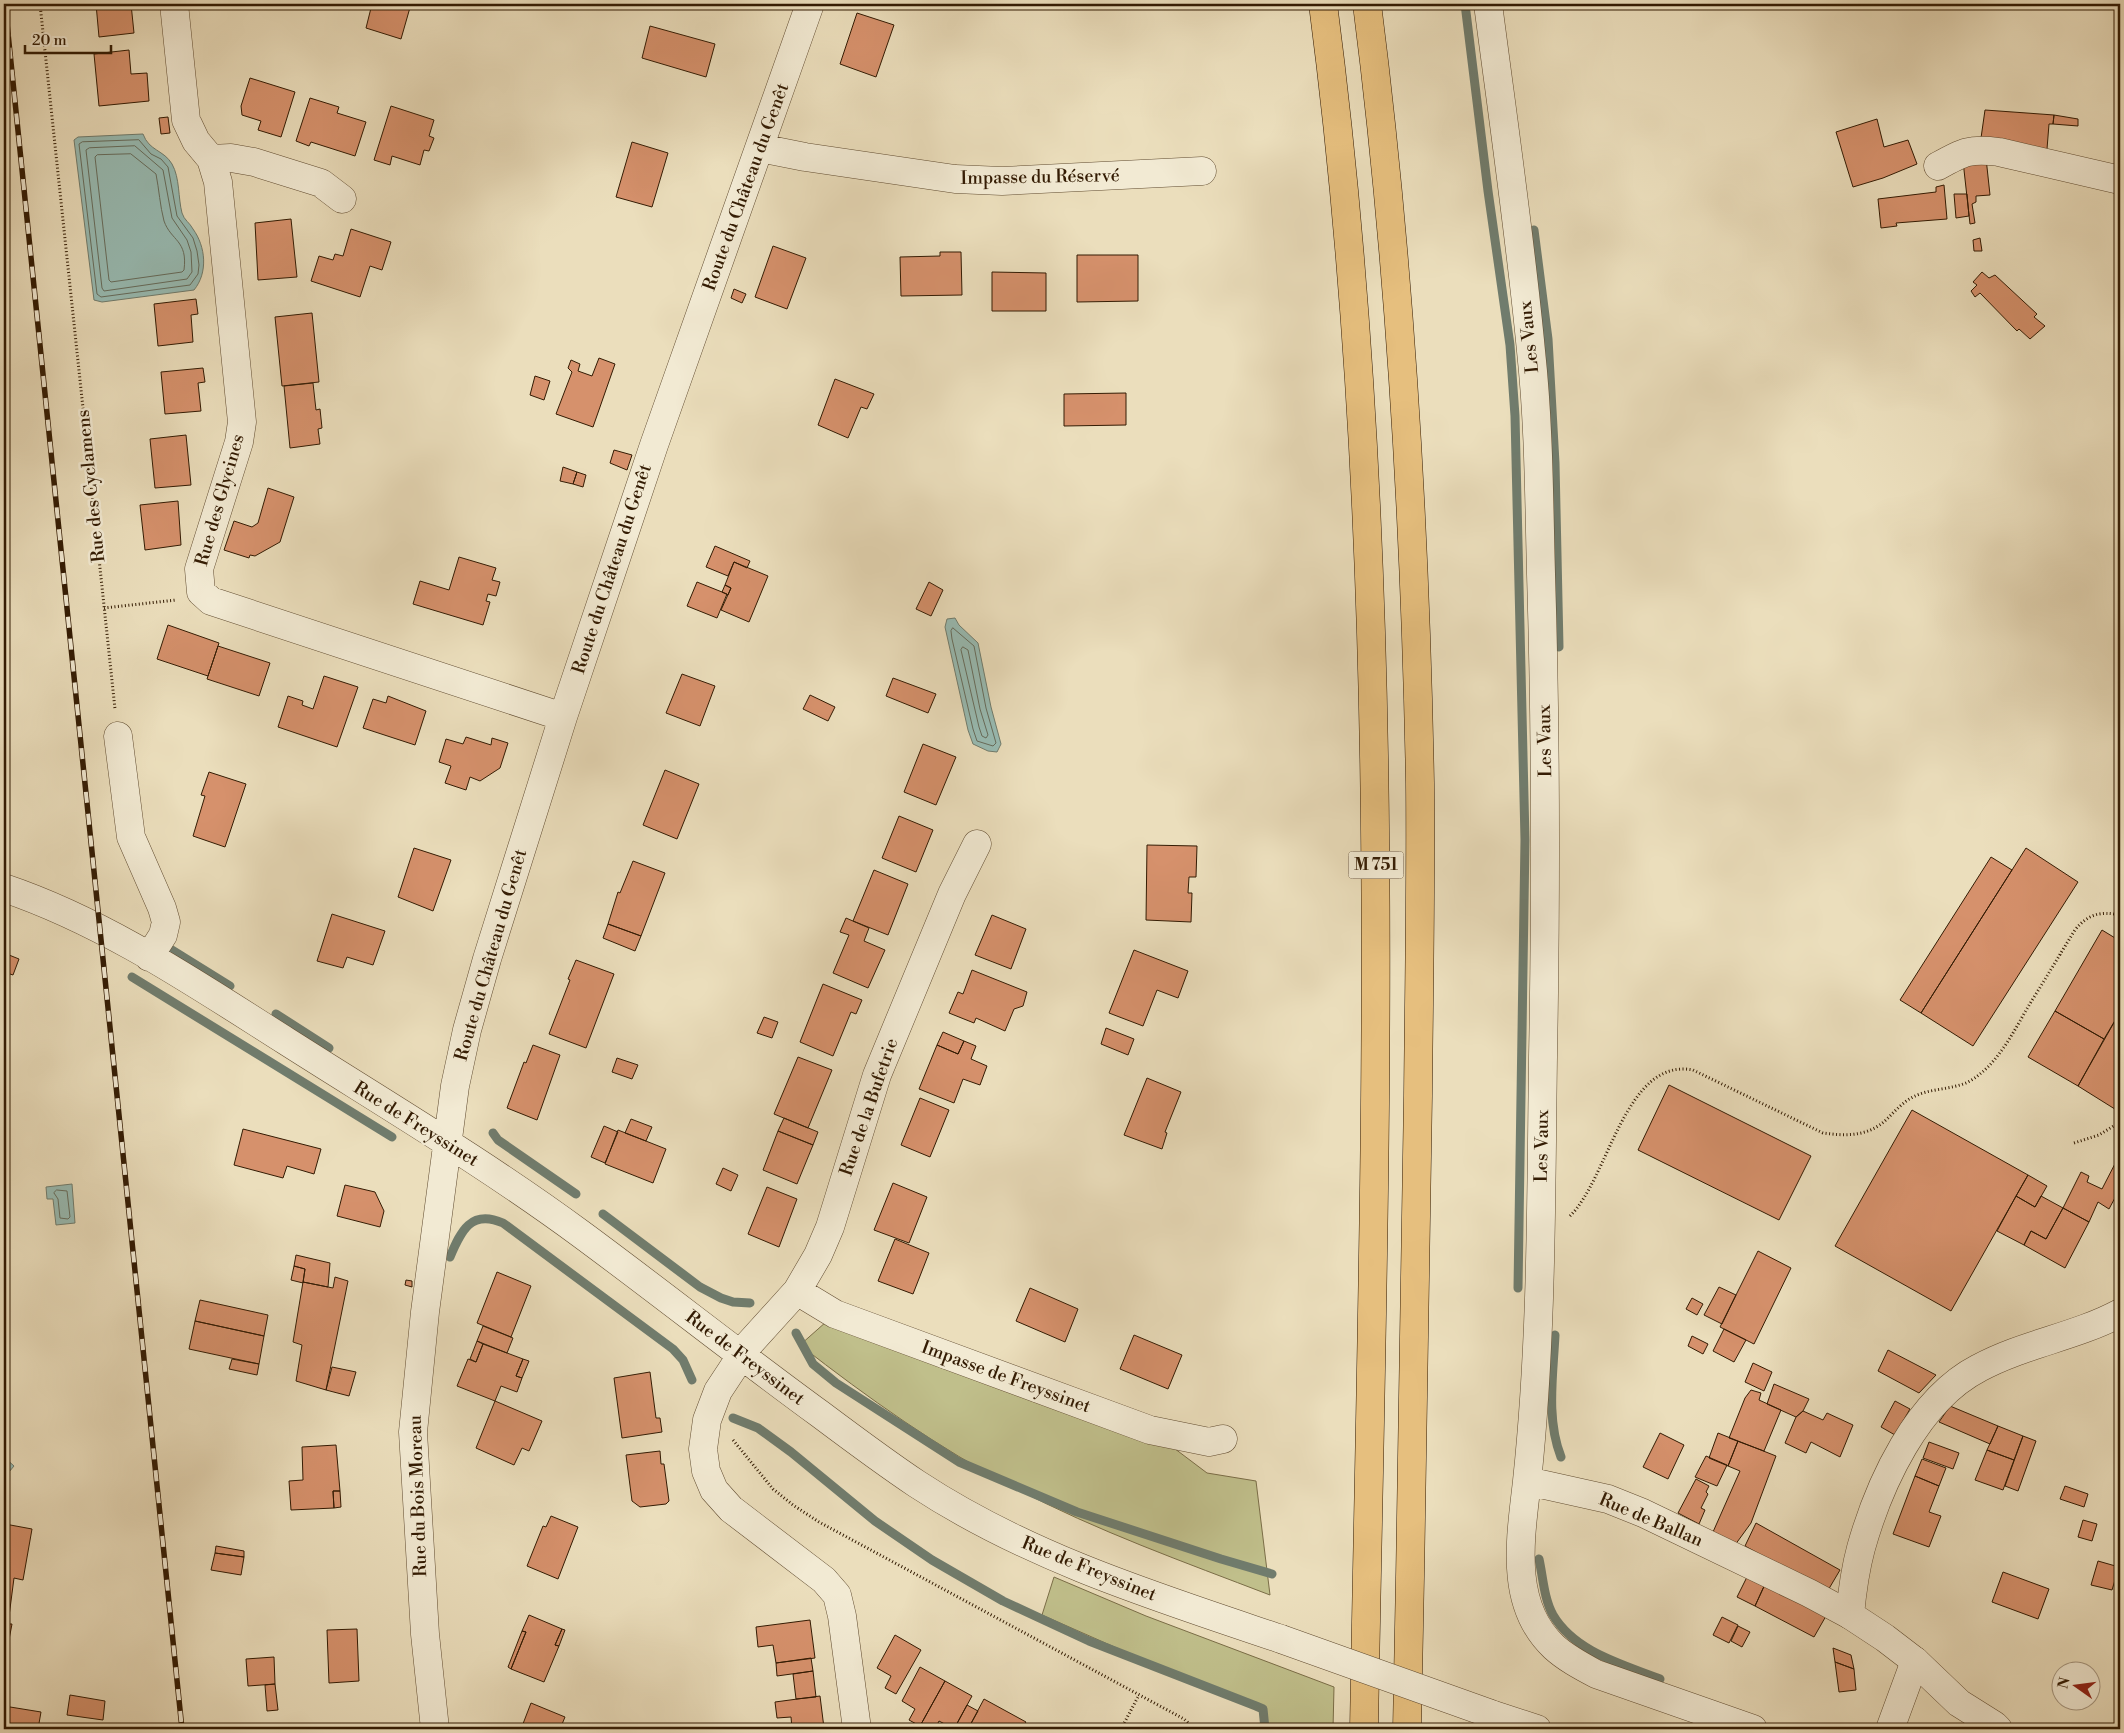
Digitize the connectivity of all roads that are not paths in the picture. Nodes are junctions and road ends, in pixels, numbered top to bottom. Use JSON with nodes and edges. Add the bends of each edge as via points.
{"nodes":[{"id":1,"x":174,"y":4,"type":"edge"},
{"id":2,"x":810,"y":4,"type":"edge"},
{"id":3,"x":1323,"y":4,"type":"edge"},
{"id":4,"x":1367,"y":4,"type":"edge"},
{"id":5,"x":1488,"y":4,"type":"edge"},
{"id":6,"x":760,"y":148,"type":"junction"},
{"id":7,"x":210,"y":159,"type":"junction"},
{"id":8,"x":1938,"y":166,"type":"dead end"},
{"id":9,"x":1202,"y":171,"type":"dead end"},
{"id":10,"x":2120,"y":180,"type":"edge"},
{"id":11,"x":342,"y":199,"type":"dead end"},
{"id":12,"x":563,"y":717,"type":"junction"},
{"id":13,"x":118,"y":736,"type":"road end"},
{"id":14,"x":977,"y":844,"type":"dead end"},
{"id":15,"x":4,"y":888,"type":"edge"},
{"id":16,"x":149,"y":957,"type":"junction"},
{"id":17,"x":447,"y":1143,"type":"junction"},
{"id":18,"x":797,"y":1291,"type":"junction"},
{"id":19,"x":2120,"y":1313,"type":"edge"},
{"id":20,"x":741,"y":1356,"type":"junction"},
{"id":21,"x":1223,"y":1439,"type":"dead end"},
{"id":22,"x":1527,"y":1481,"type":"junction"},
{"id":23,"x":1850,"y":1615,"type":"junction"},
{"id":24,"x":1915,"y":1660,"type":"junction"},
{"id":25,"x":1959,"y":1703,"type":"junction"},
{"id":26,"x":435,"y":1729,"type":"edge"},
{"id":27,"x":857,"y":1729,"type":"edge"},
{"id":28,"x":1364,"y":1729,"type":"edge"},
{"id":29,"x":1407,"y":1729,"type":"edge"},
{"id":30,"x":1537,"y":1729,"type":"edge"},
{"id":31,"x":1753,"y":1729,"type":"edge"},
{"id":32,"x":1890,"y":1729,"type":"edge"},
{"id":33,"x":1969,"y":1729,"type":"edge"},
{"id":34,"x":1998,"y":1729,"type":"edge"}],
"edges":[{"from":1,"to":7,"type":"street","name":"Rue des Glycines","via":[[186,120]]},
{"from":2,"to":6,"type":"street","name":"Route du Château du Genêt"},
{"from":3,"to":28,"type":"highway","number":"M 751","via":[[1356,317],[1374,676],[1375,1138]]},
{"from":4,"to":29,"type":"highway","number":"M 751","via":[[1398,304],[1412,536],[1419,749],[1418,1138]]},
{"from":5,"to":22,"type":"street","name":"Les Vaux","via":[[1532,353],[1539,491],[1546,799],[1540,1239],[1535,1407]]},
{"from":6,"to":9,"type":"street","name":"Impasse du Réservé","via":[[955,179],[1002,181]]},
{"from":6,"to":12,"type":"street","name":"Route du Château du Genêt","via":[[654,445]]},
{"from":7,"to":11,"type":"street","via":[[254,162],[321,183]]},
{"from":7,"to":12,"type":"street","name":"Rue des Glycines","via":[[218,182],[242,422],[240,442],[199,569],[201,592],[211,601]]},
{"from":8,"to":10,"type":"street","via":[[1963,152],[1979,149]]},
{"from":12,"to":17,"type":"street","name":"Route du Château du Genêt","via":[[467,1030],[454,1086]]},
{"from":13,"to":16,"type":"street","via":[[131,837],[166,922],[163,935]]},
{"from":14,"to":18,"type":"street","name":"Rue de la Bufetrie","via":[[952,894],[877,1075],[830,1227]]},
{"from":15,"to":16,"type":"street","name":"Rue de Freyssinet","via":[[68,912]]},
{"from":16,"to":17,"type":"street","name":"Rue de Freyssinet"},
{"from":17,"to":20,"type":"street","name":"Rue de Freyssinet","via":[[580,1233]]},
{"from":17,"to":26,"type":"street","name":"Rue du Bois Moreau","via":[[413,1432],[425,1634]]},
{"from":18,"to":20,"type":"street","name":"Rue de la Bufetrie"},
{"from":18,"to":21,"type":"street","name":"Impasse de Freyssinet","via":[[835,1314],[1150,1430],[1209,1442]]},
{"from":19,"to":23,"type":"street","via":[[1980,1367],[1952,1384],[1933,1404],[1901,1452],[1874,1510],[1857,1565]]},
{"from":20,"to":27,"type":"street","name":"Rue de la Bufetrie","via":[[718,1391],[707,1420],[703,1449],[706,1471],[714,1490],[731,1509],[824,1580],[837,1595]]},
{"from":20,"to":30,"type":"street","name":"Rue de Freyssinet","bridge":true,"via":[[919,1485],[1056,1559]]},
{"from":22,"to":23,"type":"street","name":"Rue de Ballan","via":[[1608,1498]]},
{"from":22,"to":31,"type":"street","via":[[1520,1549],[1522,1581],[1530,1610],[1553,1646],[1596,1674]]},
{"from":23,"to":24,"type":"street","name":"Rue de Ballan"},
{"from":24,"to":25,"type":"street","name":"Rue de Ballan"},
{"from":24,"to":32,"type":"street"},
{"from":25,"to":33,"type":"street"},
{"from":25,"to":34,"type":"street"}]}
